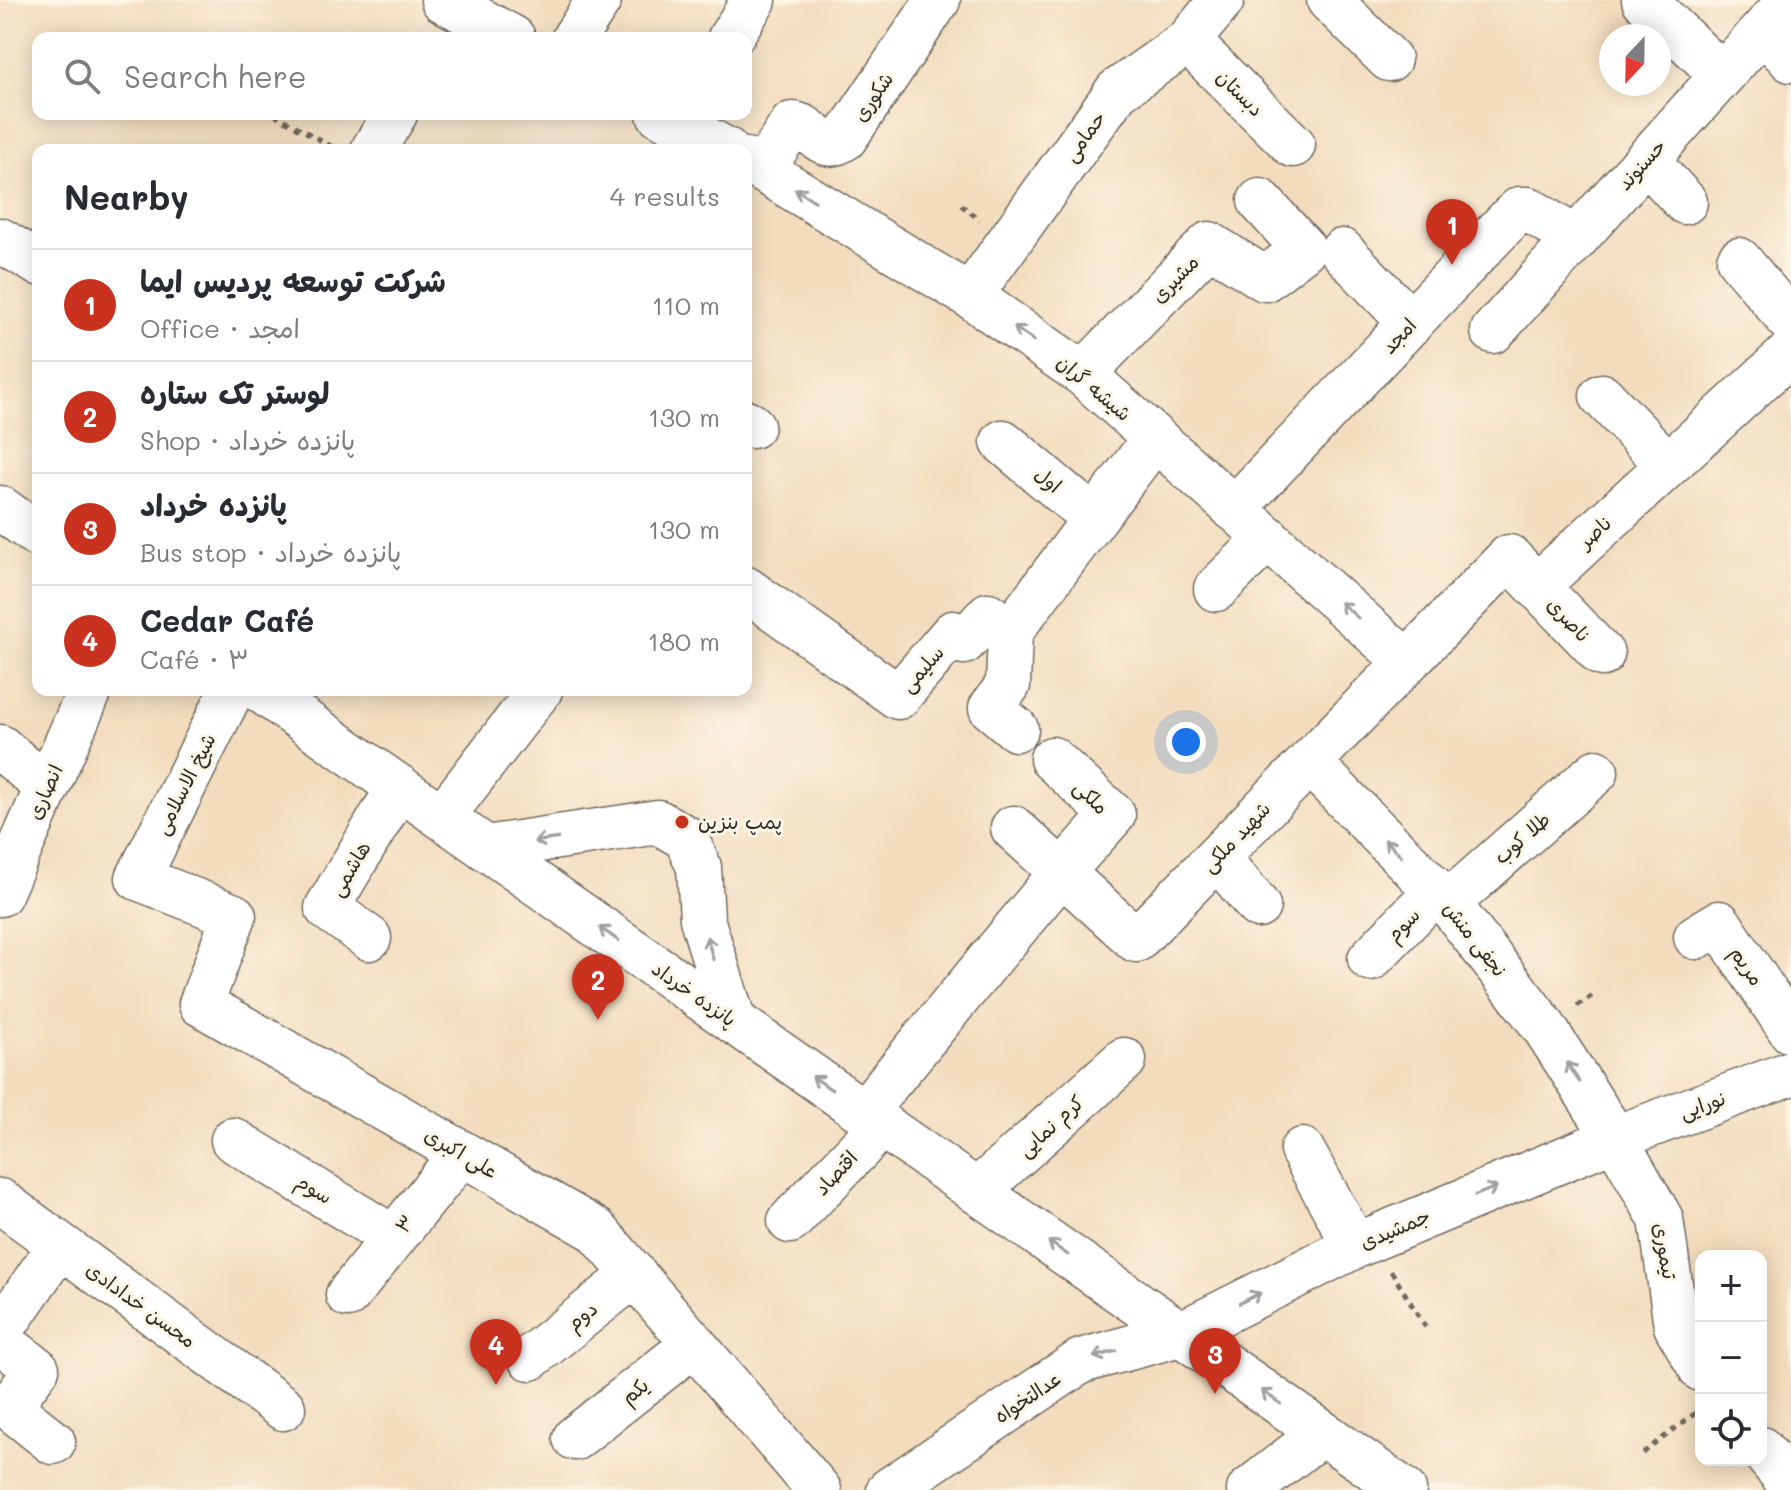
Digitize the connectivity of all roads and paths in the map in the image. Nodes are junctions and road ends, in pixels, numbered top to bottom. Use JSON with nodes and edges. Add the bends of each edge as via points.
{"nodes":[{"id":1,"x":599,"y":0,"type":"edge"},
{"id":2,"x":754,"y":0,"type":"edge"},
{"id":3,"x":938,"y":0,"type":"edge"},
{"id":4,"x":1222,"y":0,"type":"edge"},
{"id":5,"x":1329,"y":0,"type":"edge"},
{"id":6,"x":1644,"y":0,"type":"edge"},
{"id":7,"x":447,"y":16,"type":"edge"},
{"id":8,"x":1781,"y":30,"type":"edge"},
{"id":9,"x":495,"y":32,"type":"edge"},
{"id":10,"x":578,"y":32,"type":"edge"},
{"id":11,"x":734,"y":32,"type":"edge"},
{"id":12,"x":1188,"y":41,"type":"junction"},
{"id":13,"x":1389,"y":59,"type":"dead end"},
{"id":14,"x":1722,"y":75,"type":"junction"},
{"id":15,"x":284,"y":120,"type":"edge"},
{"id":16,"x":391,"y":120,"type":"edge"},
{"id":17,"x":675,"y":126,"type":"edge"},
{"id":18,"x":326,"y":144,"type":"edge"},
{"id":19,"x":377,"y":144,"type":"edge"},
{"id":20,"x":712,"y":144,"type":"edge"},
{"id":21,"x":1293,"y":145,"type":"dead end"},
{"id":22,"x":752,"y":155,"type":"edge"},
{"id":23,"x":1646,"y":160,"type":"junction"},
{"id":24,"x":752,"y":164,"type":"edge"},
{"id":25,"x":1260,"y":201,"type":"dead end"},
{"id":26,"x":1685,"y":202,"type":"dead end"},
{"id":27,"x":1576,"y":239,"type":"junction"},
{"id":28,"x":0,"y":240,"type":"edge"},
{"id":29,"x":1342,"y":251,"type":"dead end"},
{"id":30,"x":32,"y":259,"type":"edge"},
{"id":31,"x":1739,"y":260,"type":"dead end"},
{"id":32,"x":970,"y":296,"type":"junction"},
{"id":33,"x":1791,"y":322,"type":"edge"},
{"id":34,"x":1411,"y":323,"type":"junction"},
{"id":35,"x":1493,"y":331,"type":"dead end"},
{"id":36,"x":1791,"y":352,"type":"edge"},
{"id":37,"x":1083,"y":374,"type":"junction"},
{"id":38,"x":1602,"y":396,"type":"dead end"},
{"id":39,"x":1154,"y":439,"type":"junction"},
{"id":40,"x":1003,"y":442,"type":"dead end"},
{"id":41,"x":1668,"y":465,"type":"junction"},
{"id":42,"x":0,"y":508,"type":"edge"},
{"id":43,"x":1234,"y":509,"type":"junction"},
{"id":44,"x":1093,"y":518,"type":"junction"},
{"id":45,"x":32,"y":531,"type":"edge"},
{"id":46,"x":1268,"y":538,"type":"junction"},
{"id":47,"x":1537,"y":586,"type":"junction"},
{"id":48,"x":1216,"y":589,"type":"dead end"},
{"id":49,"x":752,"y":593,"type":"edge"},
{"id":50,"x":1010,"y":632,"type":"junction"},
{"id":51,"x":1602,"y":654,"type":"dead end"},
{"id":52,"x":1407,"y":662,"type":"junction"},
{"id":53,"x":87,"y":696,"type":"edge"},
{"id":54,"x":229,"y":696,"type":"edge"},
{"id":55,"x":269,"y":696,"type":"edge"},
{"id":56,"x":535,"y":696,"type":"edge"},
{"id":57,"x":1016,"y":729,"type":"dead end"},
{"id":58,"x":0,"y":747,"type":"edge"},
{"id":59,"x":1052,"y":759,"type":"dead end"},
{"id":60,"x":1309,"y":762,"type":"junction"},
{"id":61,"x":1596,"y":772,"type":"dead end"},
{"id":62,"x":47,"y":787,"type":"junction"},
{"id":63,"x":399,"y":787,"type":"junction"},
{"id":64,"x":442,"y":817,"type":"junction"},
{"id":65,"x":1013,"y":828,"type":"dead end"},
{"id":66,"x":486,"y":848,"type":"junction"},
{"id":67,"x":1217,"y":857,"type":"junction"},
{"id":68,"x":1062,"y":872,"type":"junction"},
{"id":69,"x":138,"y":878,"type":"joint"},
{"id":70,"x":2,"y":884,"type":"edge"},
{"id":71,"x":1442,"y":897,"type":"junction"},
{"id":72,"x":1258,"y":906,"type":"dead end"},
{"id":73,"x":1696,"y":937,"type":"dead end"},
{"id":74,"x":369,"y":938,"type":"dead end"},
{"id":75,"x":1370,"y":959,"type":"dead end"},
{"id":76,"x":734,"y":1022,"type":"junction"},
{"id":77,"x":1791,"y":1031,"type":"edge"},
{"id":78,"x":1124,"y":1060,"type":"dead end"},
{"id":79,"x":1791,"y":1073,"type":"edge"},
{"id":80,"x":873,"y":1118,"type":"junction"},
{"id":81,"x":1615,"y":1138,"type":"junction"},
{"id":82,"x":233,"y":1140,"type":"dead end"},
{"id":83,"x":1302,"y":1150,"type":"dead end"},
{"id":84,"x":462,"y":1153,"type":"junction"},
{"id":85,"x":977,"y":1191,"type":"junction"},
{"id":86,"x":0,"y":1201,"type":"edge"},
{"id":87,"x":790,"y":1221,"type":"dead end"},
{"id":88,"x":394,"y":1238,"type":"junction"},
{"id":89,"x":1363,"y":1242,"type":"junction"},
{"id":90,"x":60,"y":1245,"type":"junction"},
{"id":91,"x":634,"y":1275,"type":"junction"},
{"id":92,"x":348,"y":1295,"type":"dead end"},
{"id":93,"x":1428,"y":1331,"type":"dead end"},
{"id":94,"x":0,"y":1332,"type":"edge"},
{"id":95,"x":1180,"y":1334,"type":"junction"},
{"id":96,"x":0,"y":1341,"type":"edge"},
{"id":97,"x":694,"y":1344,"type":"junction"},
{"id":98,"x":530,"y":1358,"type":"dead end"},
{"id":99,"x":1695,"y":1359,"type":"edge"},
{"id":100,"x":283,"y":1408,"type":"dead end"},
{"id":101,"x":1695,"y":1414,"type":"edge"},
{"id":102,"x":1322,"y":1433,"type":"junction"},
{"id":103,"x":575,"y":1438,"type":"dead end"},
{"id":104,"x":53,"y":1442,"type":"dead end"},
{"id":105,"x":1643,"y":1453,"type":"dead end"},
{"id":106,"x":1767,"y":1456,"type":"edge"},
{"id":107,"x":1791,"y":1485,"type":"edge"},
{"id":108,"x":819,"y":1490,"type":"edge"},
{"id":109,"x":889,"y":1490,"type":"edge"},
{"id":110,"x":1249,"y":1490,"type":"edge"},
{"id":111,"x":1404,"y":1490,"type":"edge"}],
"edges":[{"from":1,"to":10,"type":"street"},
{"from":2,"to":11,"type":"street"},
{"from":3,"to":22,"type":"street","name":"شکوری","via":[[845,138],[827,144],[792,124]]},
{"from":4,"to":12,"type":"street","name":"حمامی"},
{"from":5,"to":13,"type":"street"},
{"from":6,"to":14,"type":"street"},
{"from":7,"to":9,"type":"street"},
{"from":8,"to":14,"type":"street","name":"حسنوند"},
{"from":12,"to":21,"type":"street","name":"دبستان"},
{"from":12,"to":32,"type":"street","name":"حمامی","via":[[1117,91]]},
{"from":14,"to":23,"type":"street","name":"حسنوند"},
{"from":15,"to":18,"type":"path"},
{"from":16,"to":19,"type":"street"},
{"from":17,"to":20,"type":"street","name":"شیشه گران"},
{"from":23,"to":26,"type":"street"},
{"from":23,"to":27,"type":"street","name":"حسنوند"},
{"from":32,"to":24,"type":"street","name":"شیشه گران","one_way":true},
{"from":25,"to":37,"type":"street","name":"مشیری","via":[[1304,249],[1265,279],[1209,244]]},
{"from":27,"to":34,"type":"street","name":"امجد","via":[[1520,209]]},
{"from":27,"to":35,"type":"street","name":"حسنوند"},
{"from":28,"to":30,"type":"street"},
{"from":29,"to":34,"type":"street"},
{"from":31,"to":33,"type":"street"},
{"from":37,"to":32,"type":"street","name":"شیشه گران","one_way":true},
{"from":34,"to":43,"type":"street","name":"امجد"},
{"from":36,"to":41,"type":"street","name":"ناصر"},
{"from":37,"to":39,"type":"street","name":"شیشه گران"},
{"from":38,"to":41,"type":"street"},
{"from":39,"to":43,"type":"street","name":"شیشه گران"},
{"from":39,"to":44,"type":"street"},
{"from":40,"to":44,"type":"street","name":"اول"},
{"from":41,"to":47,"type":"street","name":"ناصر"},
{"from":42,"to":45,"type":"street"},
{"from":43,"to":46,"type":"street","name":"شیشه گران"},
{"from":44,"to":50,"type":"street"},
{"from":46,"to":48,"type":"street"},
{"from":52,"to":46,"type":"street","name":"شیشه گران","one_way":true},
{"from":47,"to":51,"type":"street","name":"ناصری"},
{"from":47,"to":52,"type":"street","via":[[1509,557]]},
{"from":49,"to":50,"type":"street","name":"سلیمی","via":[[898,697],[953,633],[964,642],[988,615]]},
{"from":50,"to":57,"type":"street","via":[[1008,685],[991,708]]},
{"from":52,"to":60,"type":"street","name":"شهید ملکی"},
{"from":53,"to":62,"type":"street","name":"انصاری"},
{"from":54,"to":69,"type":"street","name":"شیخ الاسلامی"},
{"from":55,"to":63,"type":"street","name":"پانزده خرداد"},
{"from":56,"to":64,"type":"street"},
{"from":58,"to":62,"type":"street"},
{"from":59,"to":68,"type":"street","name":"ملکی","via":[[1113,815]]},
{"from":60,"to":67,"type":"street","name":"شهید ملکی"},
{"from":71,"to":60,"type":"street","name":"نجفی منش","one_way":true},
{"from":61,"to":71,"type":"street","name":"طلا کوب"},
{"from":62,"to":70,"type":"street","name":"انصاری"},
{"from":63,"to":64,"type":"street","name":"پانزده خرداد"},
{"from":63,"to":74,"type":"street","name":"هاشمی","via":[[327,908]]},
{"from":64,"to":66,"type":"street","name":"پانزده خرداد"},
{"from":65,"to":68,"type":"street","name":"شهید ملکی"},
{"from":76,"to":66,"type":"street","name":"پانزده خرداد","one_way":true},
{"from":76,"to":66,"type":"street","one_way":true,"via":[[702,919],[699,867],[686,838],[658,822]]},
{"from":67,"to":68,"type":"street","name":"شهید ملکی","via":[[1136,940]]},
{"from":67,"to":72,"type":"street"},
{"from":68,"to":80,"type":"street"},
{"from":69,"to":84,"type":"street","name":"علی اکبری","via":[[234,916],[201,1004]]},
{"from":71,"to":75,"type":"street","name":"سوم"},
{"from":81,"to":71,"type":"street","name":"نجفی منش","one_way":true,"via":[[1544,1027]]},
{"from":73,"to":77,"type":"street","name":"مریم","via":[[1719,923]]},
{"from":80,"to":76,"type":"street","name":"پانزده خرداد","one_way":true},
{"from":78,"to":85,"type":"street","name":"کرم نمایی"},
{"from":79,"to":81,"type":"street","name":"نورایی"},
{"from":80,"to":85,"type":"street","name":"پانزده خرداد"},
{"from":80,"to":87,"type":"street","name":"اقتصاد"},
{"from":89,"to":81,"type":"street","name":"جمشیدی","one_way":true},
{"from":81,"to":99,"type":"street","name":"تیموری","via":[[1661,1219],[1676,1326]]},
{"from":82,"to":88,"type":"street","name":"سوم"},
{"from":83,"to":89,"type":"street"},
{"from":84,"to":88,"type":"street","name":"۳"},
{"from":84,"to":91,"type":"street","name":"علی اکبری","via":[[596,1230]]},
{"from":95,"to":85,"type":"street","name":"پانزده خرداد","one_way":true},
{"from":86,"to":90,"type":"street","name":"محسن خدادادی"},
{"from":88,"to":92,"type":"street","name":"۳"},
{"from":89,"to":93,"type":"path"},
{"from":95,"to":89,"type":"street","name":"جمشیدی","one_way":true},
{"from":90,"to":94,"type":"street"},
{"from":90,"to":100,"type":"street","name":"محسن خدادادی"},
{"from":91,"to":97,"type":"street","name":"علی اکبری"},
{"from":91,"to":98,"type":"street","name":"دوم"},
{"from":102,"to":95,"type":"street","name":"پانزده خرداد","one_way":true},
{"from":95,"to":109,"type":"street","name":"عدالتخواه","one_way":true,"via":[[1081,1361]]},
{"from":96,"to":104,"type":"street","via":[[37,1369],[9,1407]]},
{"from":97,"to":103,"type":"street","name":"یکم"},
{"from":97,"to":108,"type":"street","name":"علی اکبری"},
{"from":101,"to":105,"type":"path"},
{"from":102,"to":110,"type":"street"},
{"from":102,"to":111,"type":"street","name":"پانزده خرداد"},
{"from":106,"to":107,"type":"street"}]}
